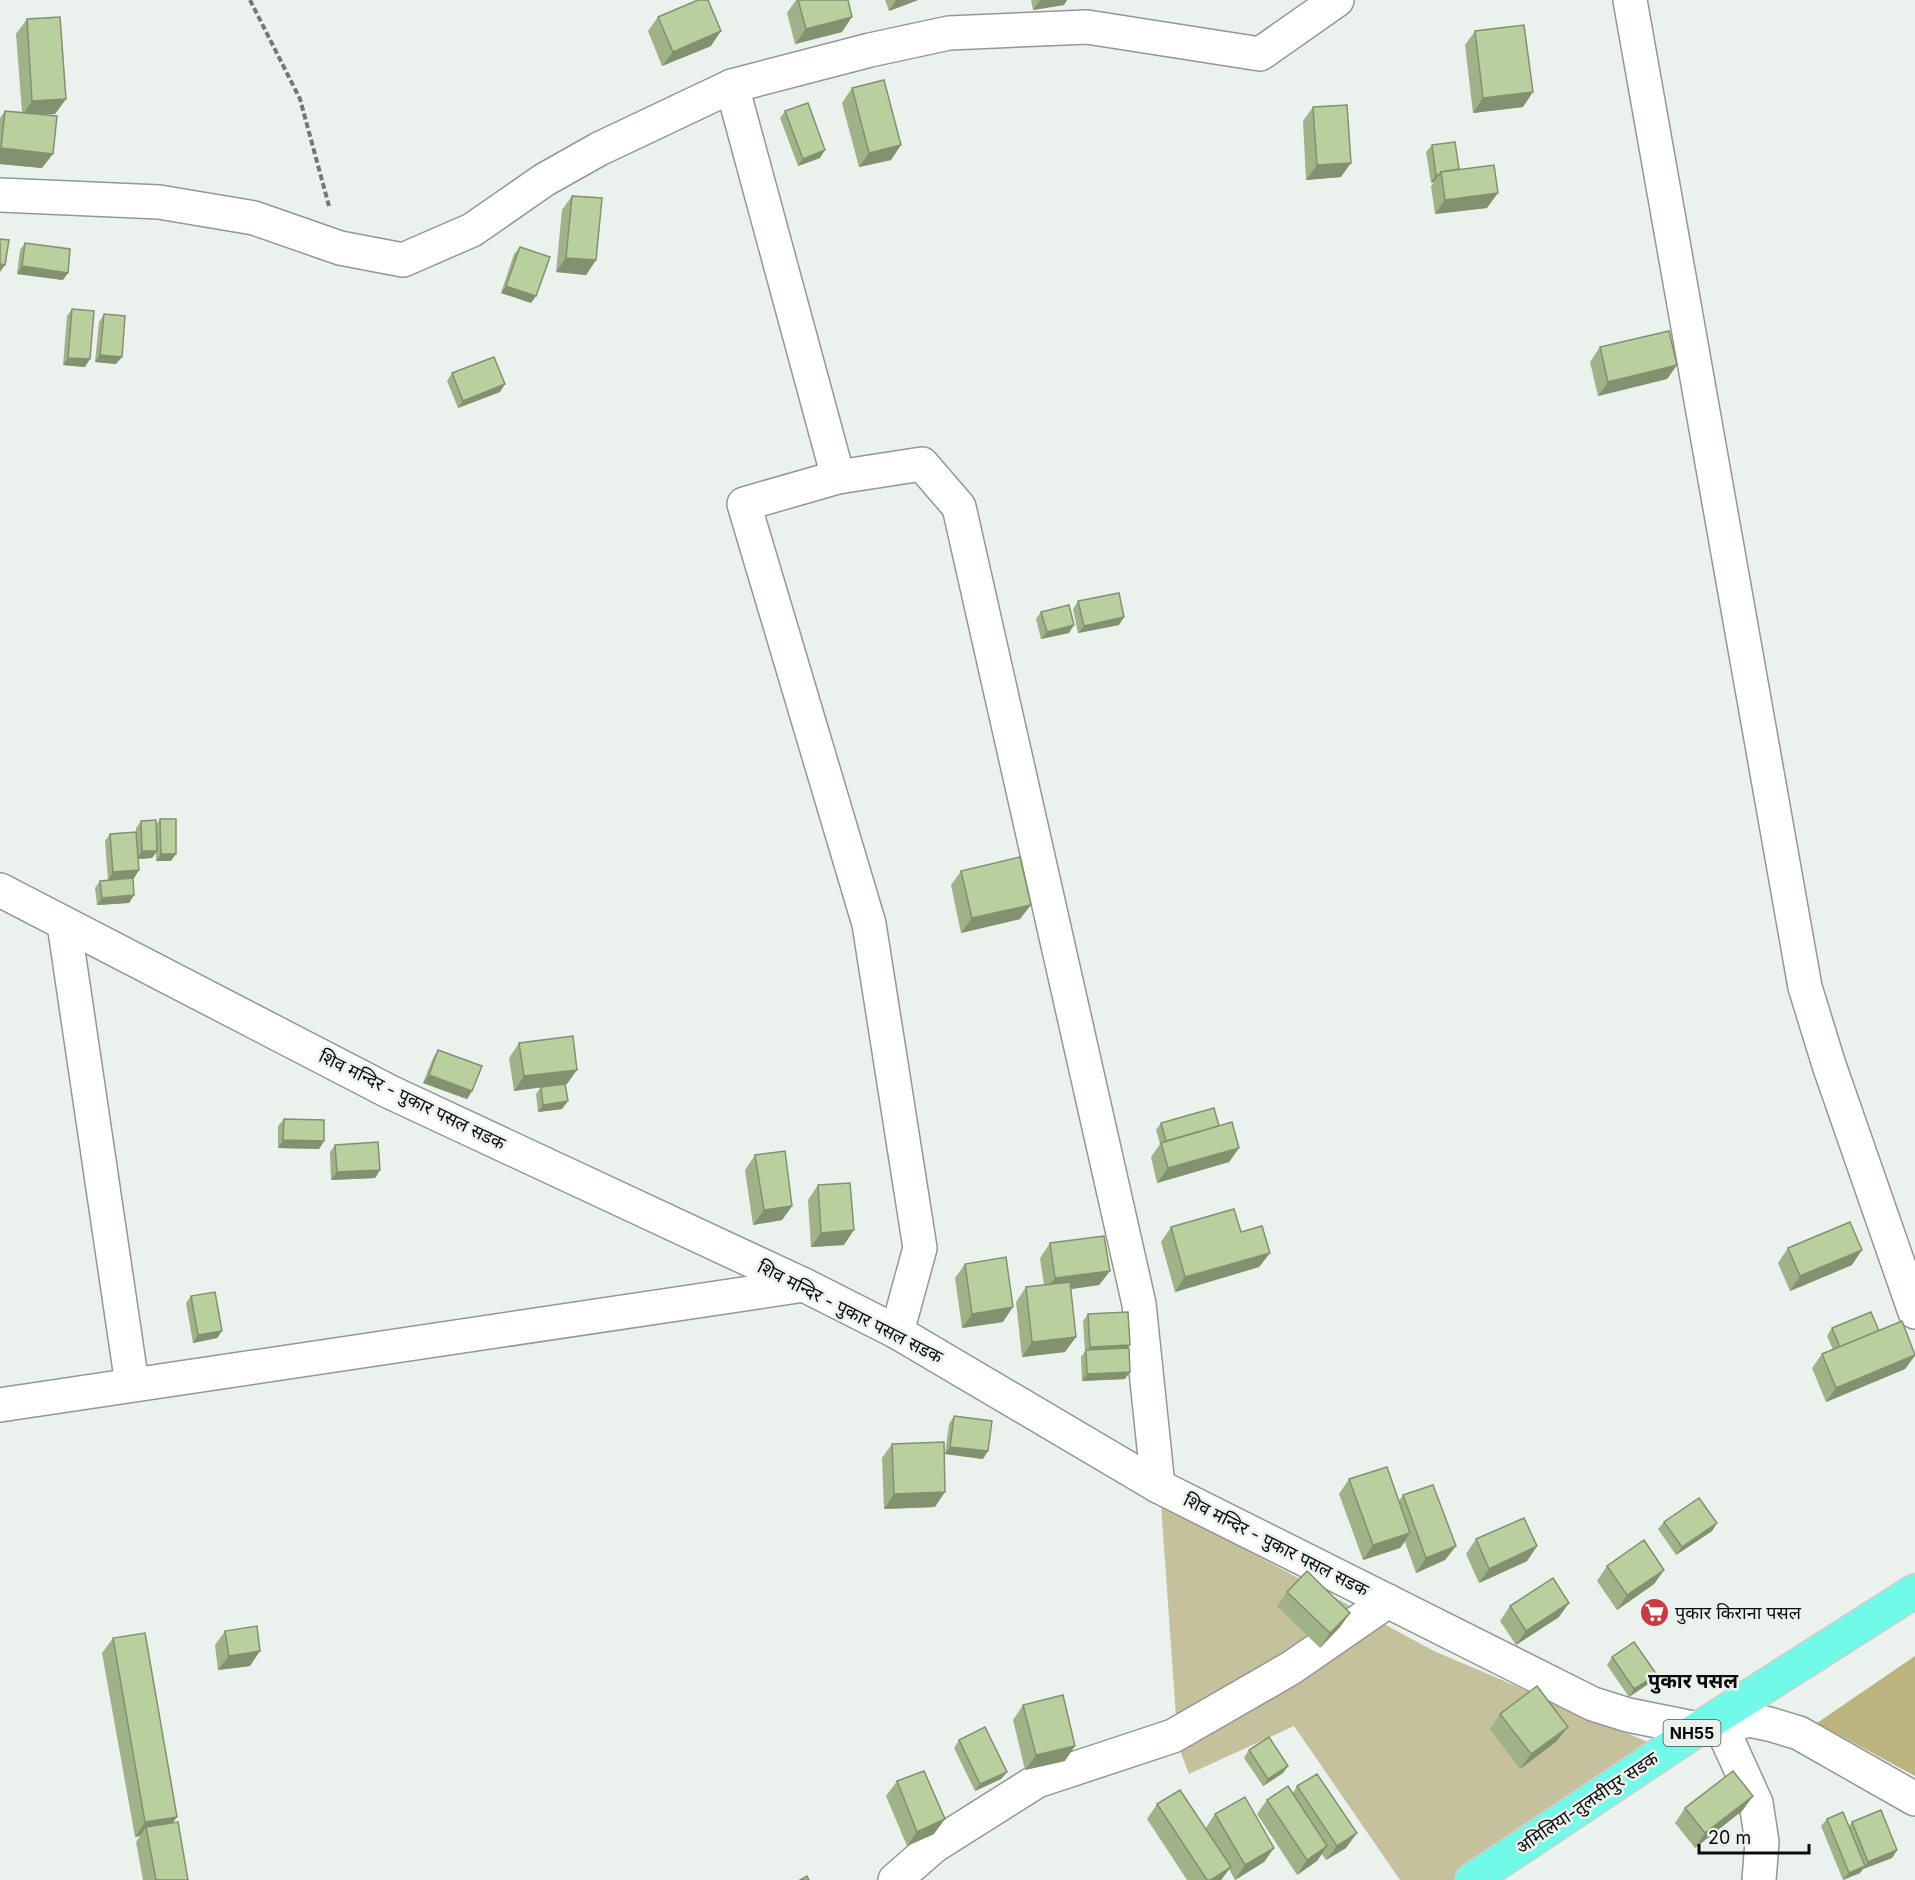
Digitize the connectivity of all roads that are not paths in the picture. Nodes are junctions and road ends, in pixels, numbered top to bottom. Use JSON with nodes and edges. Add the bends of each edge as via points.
{"nodes":[{"id":1,"x":1337,"y":0,"type":"edge"},
{"id":2,"x":1630,"y":0,"type":"edge"},
{"id":3,"x":732,"y":86,"type":"junction"},
{"id":4,"x":0,"y":195,"type":"edge"},
{"id":5,"x":838,"y":477,"type":"junction"},
{"id":6,"x":0,"y":890,"type":"edge"},
{"id":7,"x":64,"y":924,"type":"junction"},
{"id":8,"x":804,"y":1285,"type":"junction"},
{"id":9,"x":1915,"y":1312,"type":"edge"},
{"id":10,"x":897,"y":1332,"type":"junction"},
{"id":11,"x":132,"y":1384,"type":"junction"},
{"id":12,"x":0,"y":1405,"type":"edge"},
{"id":13,"x":1158,"y":1486,"type":"junction"},
{"id":14,"x":1915,"y":1591,"type":"edge"},
{"id":15,"x":1388,"y":1601,"type":"junction"},
{"id":16,"x":1710,"y":1728,"type":"junction"},
{"id":17,"x":1915,"y":1799,"type":"edge"},
{"id":18,"x":895,"y":1880,"type":"edge"},
{"id":19,"x":1472,"y":1880,"type":"edge"},
{"id":20,"x":1759,"y":1880,"type":"edge"}],
"edges":[{"from":1,"to":3,"type":"street","via":[[1260,54],[1087,27],[949,33]]},
{"from":2,"to":9,"type":"street","via":[[1805,987],[1828,1065]]},
{"from":3,"to":4,"type":"street","via":[[599,149],[544,180],[472,230],[403,260],[340,248],[254,218],[170,204]]},
{"from":3,"to":5,"type":"street"},
{"from":5,"to":10,"type":"street","via":[[744,504],[869,924],[920,1248]]},
{"from":5,"to":13,"type":"street","via":[[922,464],[959,507],[1139,1304]]},
{"from":6,"to":7,"type":"street","name":"शिव मन्दिर - पुकार पसल सडक"},
{"from":7,"to":8,"type":"street","name":"शिव मन्दिर - पुकार पसल सडक","via":[[390,1092]]},
{"from":7,"to":11,"type":"street"},
{"from":8,"to":10,"type":"street","name":"शिव मन्दिर - पुकार पसल सडक"},
{"from":8,"to":11,"type":"street"},
{"from":10,"to":13,"type":"street","name":"शिव मन्दिर - पुकार पसल सडक"},
{"from":11,"to":12,"type":"street"},
{"from":13,"to":15,"type":"street","name":"शिव मन्दिर - पुकार पसल सडक"},
{"from":14,"to":16,"type":"main road","name":"अमिलिया-तुलसीपुर सडक","number":"NH55"},
{"from":15,"to":16,"type":"street","name":"शिव मन्दिर - पुकार पसल सडक","via":[[1593,1704],[1628,1715]]},
{"from":15,"to":18,"type":"street","via":[[1291,1668],[1173,1736],[1037,1781],[934,1846]]},
{"from":16,"to":17,"type":"street","via":[[1749,1720],[1798,1733]]},
{"from":16,"to":19,"type":"main road","name":"अमिलिया-तुलसीपुर सडक","number":"NH55"},
{"from":16,"to":20,"type":"street","via":[[1756,1803],[1762,1842]]}]}
